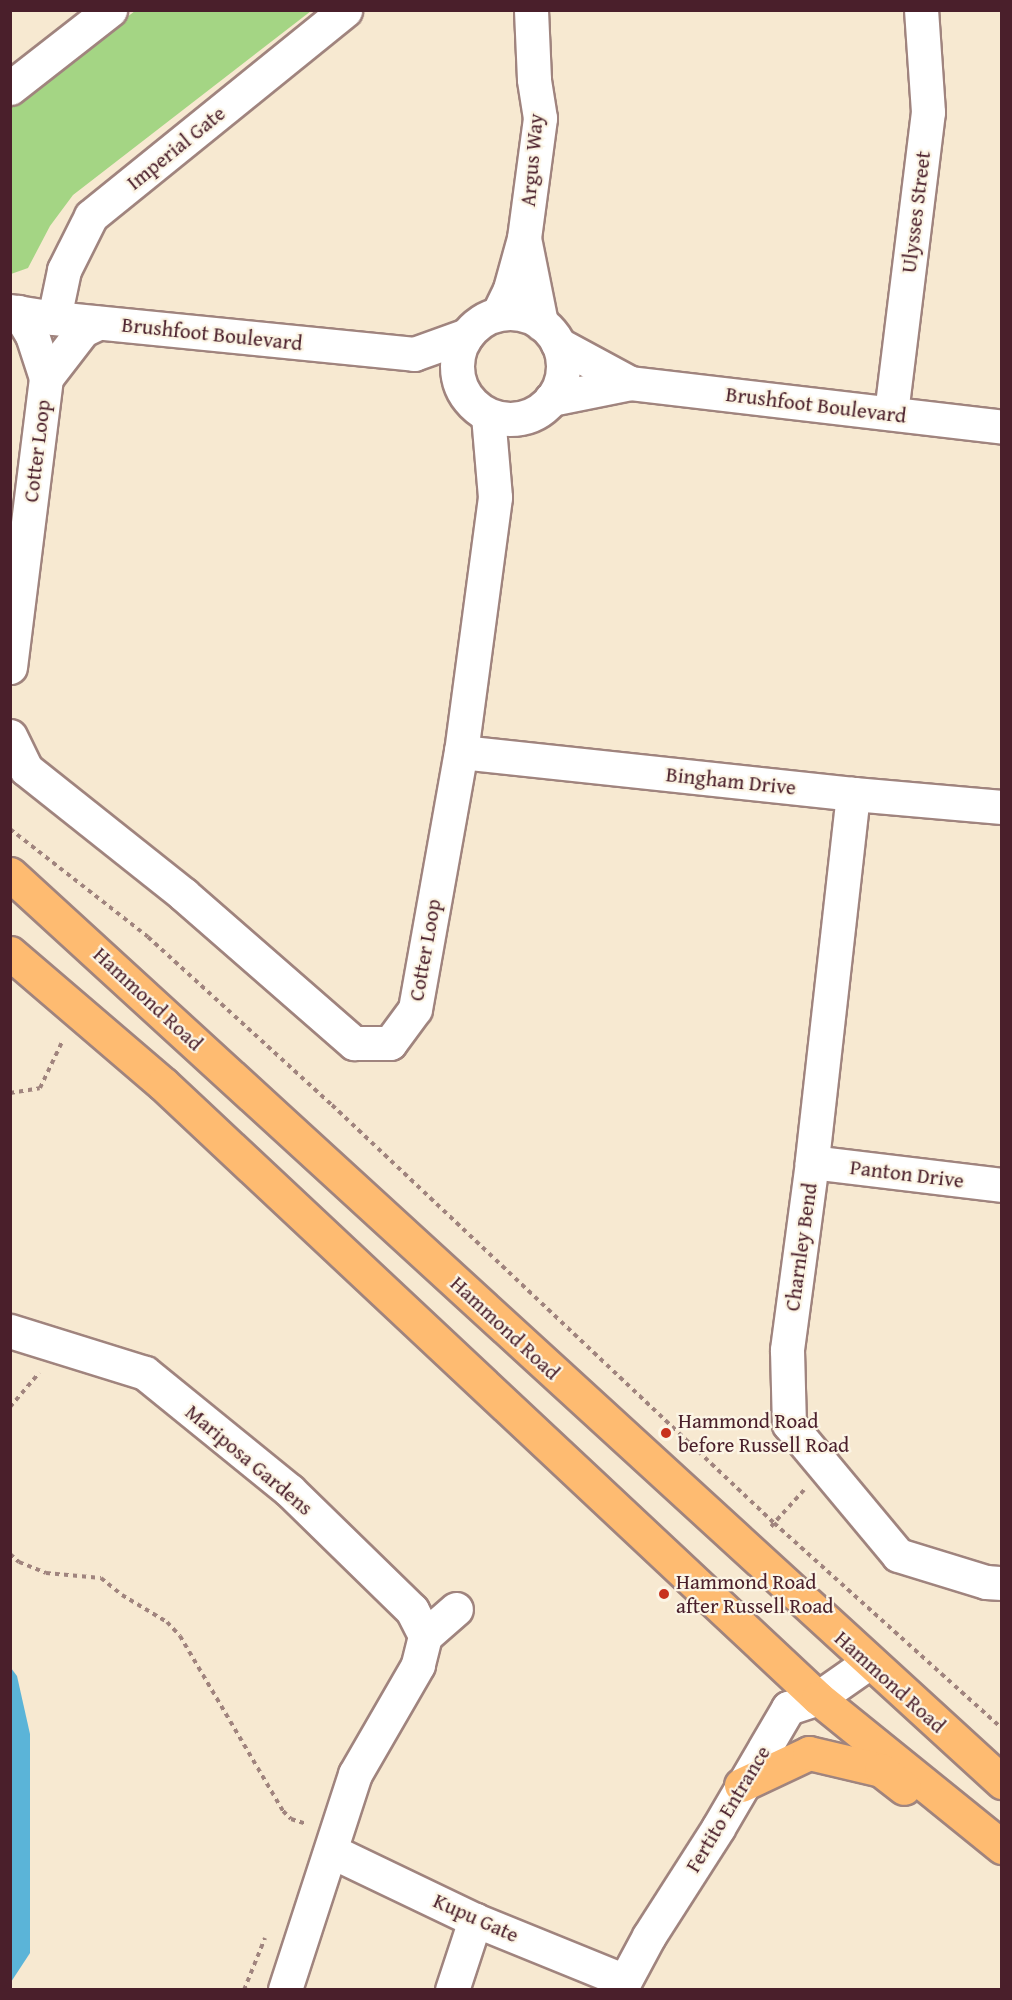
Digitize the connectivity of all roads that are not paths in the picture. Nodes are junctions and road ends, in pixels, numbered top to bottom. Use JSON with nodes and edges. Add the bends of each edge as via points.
{"nodes":[{"id":1,"x":110,"y":10,"type":"edge"},
{"id":2,"x":345,"y":10,"type":"edge"},
{"id":3,"x":531,"y":10,"type":"edge"},
{"id":4,"x":921,"y":10,"type":"edge"},
{"id":5,"x":10,"y":88,"type":"edge"},
{"id":6,"x":524,"y":238,"type":"junction"},
{"id":7,"x":14,"y":312,"type":"edge"},
{"id":8,"x":498,"y":314,"type":"junction"},
{"id":9,"x":54,"y":318,"type":"junction"},
{"id":10,"x":98,"y":322,"type":"junction"},
{"id":11,"x":550,"y":334,"type":"junction"},
{"id":12,"x":467,"y":335,"type":"junction"},
{"id":13,"x":414,"y":354,"type":"junction"},
{"id":14,"x":46,"y":378,"type":"junction"},
{"id":15,"x":630,"y":383,"type":"junction"},
{"id":16,"x":463,"y":391,"type":"junction"},
{"id":17,"x":538,"y":408,"type":"junction"},
{"id":18,"x":891,"y":413,"type":"junction"},
{"id":19,"x":488,"y":415,"type":"junction"},
{"id":20,"x":1002,"y":427,"type":"edge"},
{"id":21,"x":495,"y":497,"type":"junction"},
{"id":22,"x":10,"y":667,"type":"edge"},
{"id":23,"x":10,"y":736,"type":"edge"},
{"id":24,"x":461,"y":752,"type":"junction"},
{"id":25,"x":853,"y":794,"type":"junction"},
{"id":26,"x":1002,"y":807,"type":"edge"},
{"id":27,"x":10,"y":873,"type":"edge"},
{"id":28,"x":10,"y":952,"type":"edge"},
{"id":29,"x":812,"y":1162,"type":"junction"},
{"id":30,"x":1002,"y":1185,"type":"edge"},
{"id":31,"x":23,"y":1335,"type":"edge"},
{"id":32,"x":1002,"y":1583,"type":"edge"},
{"id":33,"x":456,"y":1609,"type":"dead end"},
{"id":34,"x":424,"y":1636,"type":"junction"},
{"id":35,"x":868,"y":1663,"type":"junction"},
{"id":36,"x":818,"y":1698,"type":"junction"},
{"id":37,"x":1002,"y":1782,"type":"edge"},
{"id":38,"x":741,"y":1785,"type":"junction"},
{"id":39,"x":963,"y":1815,"type":"junction"},
{"id":40,"x":1002,"y":1847,"type":"edge"},
{"id":41,"x":331,"y":1851,"type":"junction"},
{"id":42,"x":475,"y":1920,"type":"junction"},
{"id":43,"x":622,"y":1985,"type":"edge"},
{"id":44,"x":285,"y":1989,"type":"edge"},
{"id":45,"x":452,"y":1989,"type":"edge"}],
"edges":[{"from":1,"to":5,"type":"street"},
{"from":2,"to":9,"type":"street","name":"Imperial Gate","via":[[91,216],[64,270]]},
{"from":3,"to":6,"type":"street","name":"Argus Way","via":[[540,118]]},
{"from":4,"to":18,"type":"street","name":"Ulysses Street","via":[[928,112]]},
{"from":6,"to":8,"type":"street","name":"Argus Way","via":[[510,289]]},
{"from":6,"to":11,"type":"street","name":"Argus Way"},
{"from":7,"to":9,"type":"street","name":"Brushfoot Boulevard"},
{"from":7,"to":14,"type":"street","name":"Cotter Loop","via":[[37,345]]},
{"from":8,"to":11,"type":"street","via":[[513,313]]},
{"from":8,"to":12,"type":"street"},
{"from":9,"to":10,"type":"street","name":"Brushfoot Boulevard"},
{"from":10,"to":13,"type":"street","name":"Brushfoot Boulevard"},
{"from":10,"to":14,"type":"street","name":"Cotter Loop","via":[[83,330]]},
{"from":11,"to":15,"type":"street","name":"Brushfoot Boulevard"},
{"from":11,"to":17,"type":"street","via":[[562,373]]},
{"from":12,"to":13,"type":"street","name":"Brushfoot Boulevard"},
{"from":12,"to":16,"type":"street","via":[[457,362]]},
{"from":13,"to":16,"type":"street"},
{"from":14,"to":22,"type":"street","name":"Cotter Loop"},
{"from":15,"to":17,"type":"street","name":"Brushfoot Boulevard"},
{"from":15,"to":18,"type":"street","name":"Brushfoot Boulevard"},
{"from":16,"to":19,"type":"street"},
{"from":17,"to":19,"type":"street","via":[[501,419]]},
{"from":17,"to":21,"type":"street","name":"Cotter Loop"},
{"from":18,"to":20,"type":"street","name":"Brushfoot Boulevard"},
{"from":19,"to":21,"type":"street","name":"Cotter Loop"},
{"from":21,"to":24,"type":"street","name":"Cotter Loop"},
{"from":23,"to":24,"type":"street","name":"Cotter Loop","via":[[26,769],[183,894],[354,1043],[390,1043],[416,1010]]},
{"from":24,"to":25,"type":"street","name":"Bingham Drive"},
{"from":25,"to":26,"type":"street","name":"Bingham Drive"},
{"from":25,"to":29,"type":"street","name":"Charnley Bend"},
{"from":27,"to":35,"type":"main road","name":"Hammond Road"},
{"from":28,"to":36,"type":"main road","via":[[163,1084]]},
{"from":29,"to":30,"type":"street","name":"Panton Drive"},
{"from":29,"to":32,"type":"street","name":"Charnley Bend","via":[[787,1350],[789,1424],[898,1555],[986,1582]]},
{"from":31,"to":34,"type":"street","name":"Mariposa Gardens","via":[[145,1373],[289,1490],[412,1610]]},
{"from":33,"to":34,"type":"street"},
{"from":34,"to":41,"type":"street","via":[[418,1665],[355,1774]]},
{"from":35,"to":36,"type":"street","name":"Fertito Entrance"},
{"from":35,"to":37,"type":"main road","name":"Hammond Road"},
{"from":36,"to":38,"type":"street","name":"Fertito Entrance","via":[[788,1708]]},
{"from":36,"to":39,"type":"main road"},
{"from":38,"to":39,"type":"main road","via":[[809,1753],[881,1770],[935,1813]]},
{"from":38,"to":43,"type":"street","name":"Fertito Entrance"},
{"from":39,"to":40,"type":"main road"},
{"from":41,"to":42,"type":"street","name":"Kupu Gate"},
{"from":41,"to":44,"type":"street"},
{"from":42,"to":43,"type":"street","name":"Kupu Gate"},
{"from":42,"to":45,"type":"street"}]}
